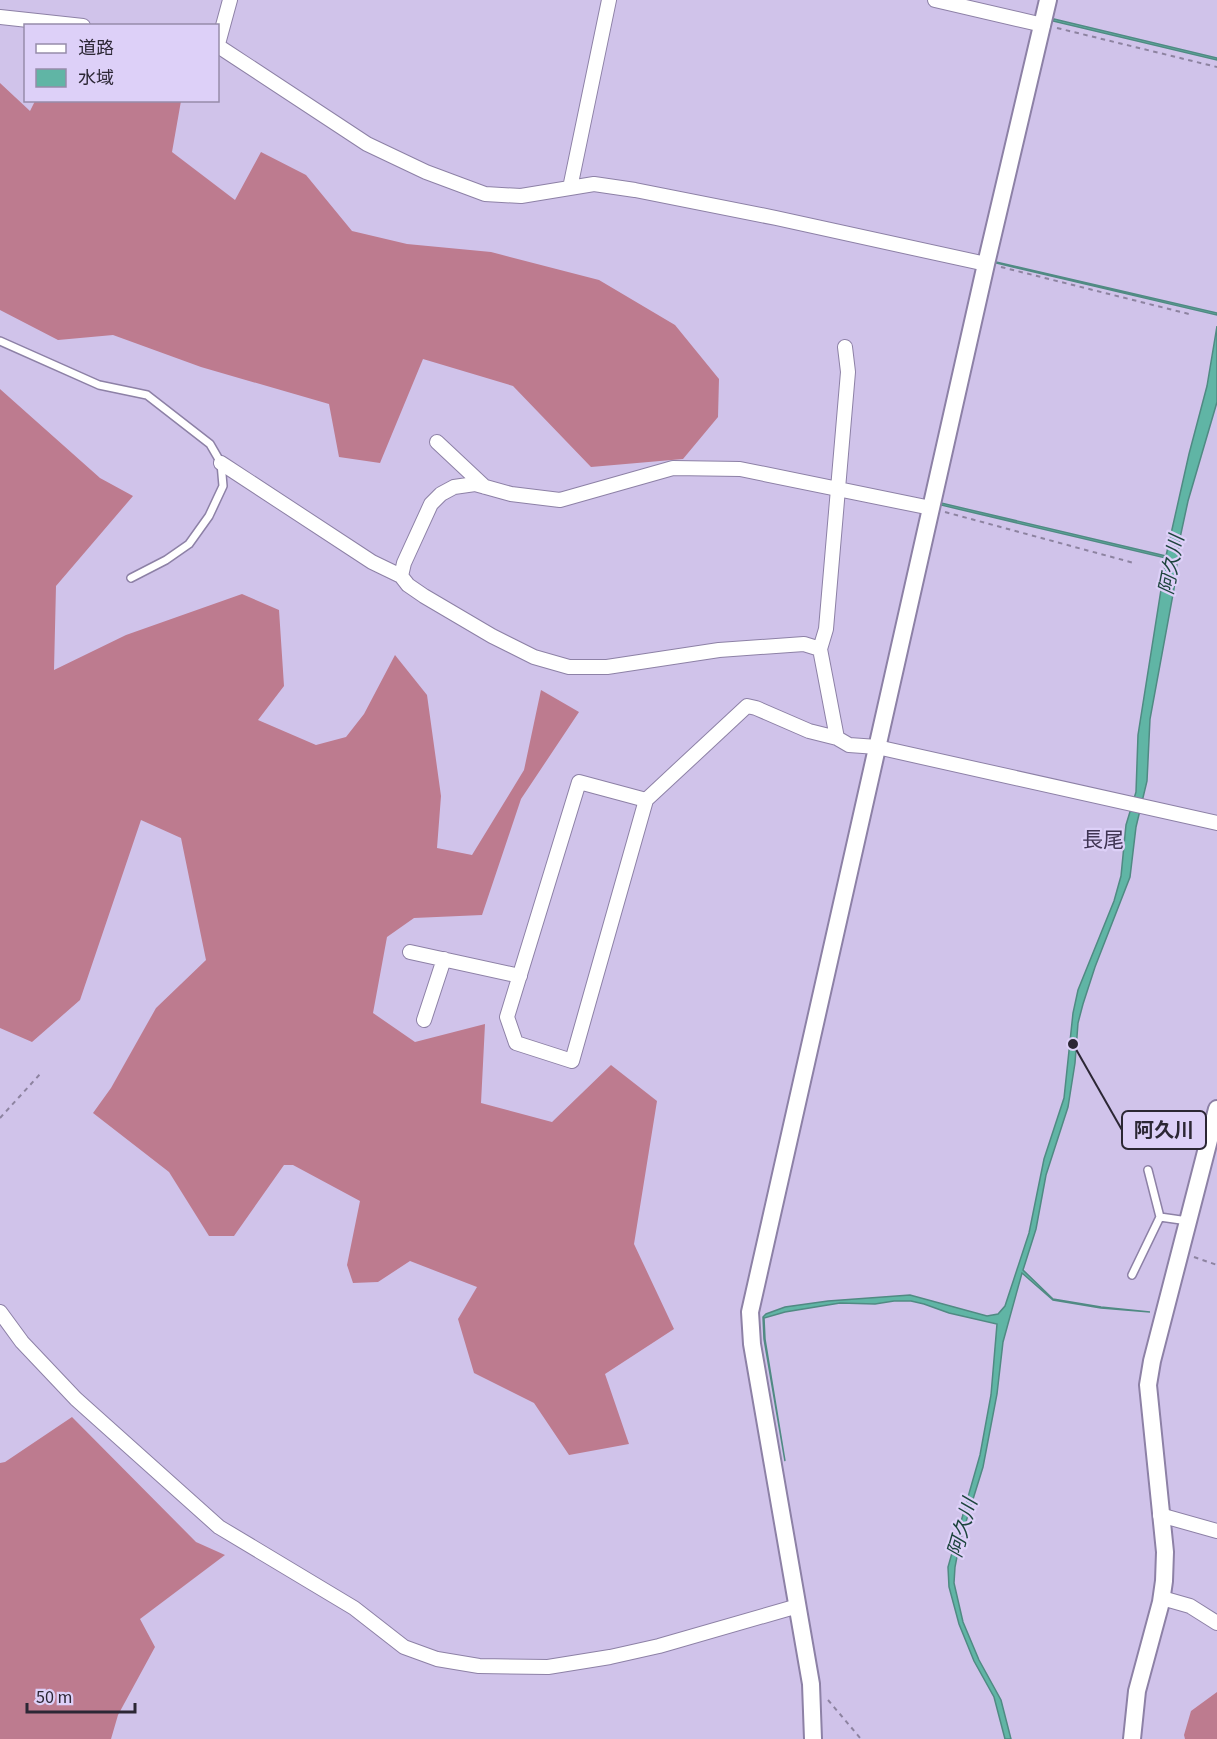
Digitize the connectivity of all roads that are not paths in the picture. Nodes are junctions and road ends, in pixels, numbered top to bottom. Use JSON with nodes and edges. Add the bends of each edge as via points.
{"nodes":[{"id":1,"x":230,"y":0,"type":"edge"},
{"id":2,"x":609,"y":0,"type":"edge"},
{"id":3,"x":935,"y":0,"type":"edge"},
{"id":4,"x":1048,"y":0,"type":"edge"},
{"id":5,"x":0,"y":16,"type":"edge"},
{"id":6,"x":66,"y":24,"type":"edge"},
{"id":7,"x":1043,"y":25,"type":"junction"},
{"id":8,"x":219,"y":41,"type":"edge"},
{"id":9,"x":219,"y":46,"type":"edge"},
{"id":10,"x":570,"y":188,"type":"junction"},
{"id":11,"x":986,"y":264,"type":"junction"},
{"id":12,"x":0,"y":341,"type":"edge"},
{"id":13,"x":845,"y":347,"type":"dead end"},
{"id":14,"x":437,"y":442,"type":"dead end"},
{"id":15,"x":221,"y":463,"type":"junction"},
{"id":16,"x":485,"y":487,"type":"junction"},
{"id":17,"x":837,"y":489,"type":"junction"},
{"id":18,"x":931,"y":508,"type":"junction"},
{"id":19,"x":401,"y":576,"type":"junction"},
{"id":20,"x":130,"y":578,"type":"dead end"},
{"id":21,"x":820,"y":649,"type":"junction"},
{"id":22,"x":837,"y":738,"type":"junction"},
{"id":23,"x":877,"y":747,"type":"junction"},
{"id":24,"x":646,"y":800,"type":"junction"},
{"id":25,"x":1217,"y":823,"type":"edge"},
{"id":26,"x":410,"y":952,"type":"dead end"},
{"id":27,"x":444,"y":959,"type":"junction"},
{"id":28,"x":520,"y":976,"type":"junction"},
{"id":29,"x":424,"y":1020,"type":"dead end"},
{"id":30,"x":1217,"y":1109,"type":"edge"},
{"id":31,"x":1148,"y":1170,"type":"dead end"},
{"id":32,"x":1160,"y":1217,"type":"junction"},
{"id":33,"x":1188,"y":1221,"type":"junction"},
{"id":34,"x":1132,"y":1275,"type":"dead end"},
{"id":35,"x":0,"y":1312,"type":"edge"},
{"id":36,"x":1160,"y":1515,"type":"junction"},
{"id":37,"x":1217,"y":1531,"type":"edge"},
{"id":38,"x":1162,"y":1598,"type":"junction"},
{"id":39,"x":798,"y":1606,"type":"junction"},
{"id":40,"x":1217,"y":1623,"type":"edge"},
{"id":41,"x":813,"y":1739,"type":"edge"},
{"id":42,"x":1132,"y":1739,"type":"edge"}],
"edges":[{"from":1,"to":8,"type":"street"},
{"from":2,"to":10,"type":"street"},
{"from":3,"to":7,"type":"street"},
{"from":4,"to":7,"type":"street"},
{"from":5,"to":6,"type":"street"},
{"from":7,"to":11,"type":"street"},
{"from":9,"to":10,"type":"street","via":[[348,133],[426,172],[485,194],[521,196]]},
{"from":10,"to":11,"type":"street","via":[[594,184],[635,190]]},
{"from":11,"to":18,"type":"street"},
{"from":12,"to":15,"type":"lane","via":[[99,385],[147,395],[210,444]]},
{"from":13,"to":17,"type":"street","via":[[848,372]]},
{"from":14,"to":16,"type":"street"},
{"from":15,"to":19,"type":"street","via":[[372,562]]},
{"from":15,"to":20,"type":"lane","via":[[223,486],[209,516],[189,544]]},
{"from":16,"to":17,"type":"street","via":[[560,500],[673,468],[740,469]]},
{"from":16,"to":19,"type":"street","via":[[454,487],[431,504]]},
{"from":17,"to":18,"type":"street"},
{"from":17,"to":21,"type":"street","via":[[826,629]]},
{"from":18,"to":23,"type":"street"},
{"from":19,"to":21,"type":"street","via":[[424,596],[492,636],[534,657],[569,667],[607,667],[719,650],[804,645]]},
{"from":21,"to":22,"type":"street"},
{"from":22,"to":23,"type":"street","via":[[849,746]]},
{"from":22,"to":24,"type":"street","via":[[747,706]]},
{"from":23,"to":25,"type":"street"},
{"from":23,"to":39,"type":"street","via":[[750,1312],[752,1344]]},
{"from":24,"to":28,"type":"street","via":[[579,782]]},
{"from":24,"to":28,"type":"street","via":[[572,1061],[516,1044],[507,1017]]},
{"from":26,"to":27,"type":"street"},
{"from":27,"to":28,"type":"street"},
{"from":27,"to":29,"type":"street"},
{"from":30,"to":33,"type":"street"},
{"from":31,"to":32,"type":"lane"},
{"from":32,"to":33,"type":"lane"},
{"from":32,"to":34,"type":"lane"},
{"from":33,"to":36,"type":"street","via":[[1148,1385]]},
{"from":35,"to":39,"type":"street","via":[[22,1342],[76,1399],[219,1527],[354,1608],[404,1647],[437,1659],[478,1666],[548,1667],[659,1646]]},
{"from":36,"to":37,"type":"street"},
{"from":36,"to":38,"type":"street","via":[[1165,1552]]},
{"from":38,"to":40,"type":"street","via":[[1190,1606]]},
{"from":38,"to":42,"type":"street","via":[[1137,1691]]},
{"from":39,"to":41,"type":"street","via":[[812,1684]]}]}
